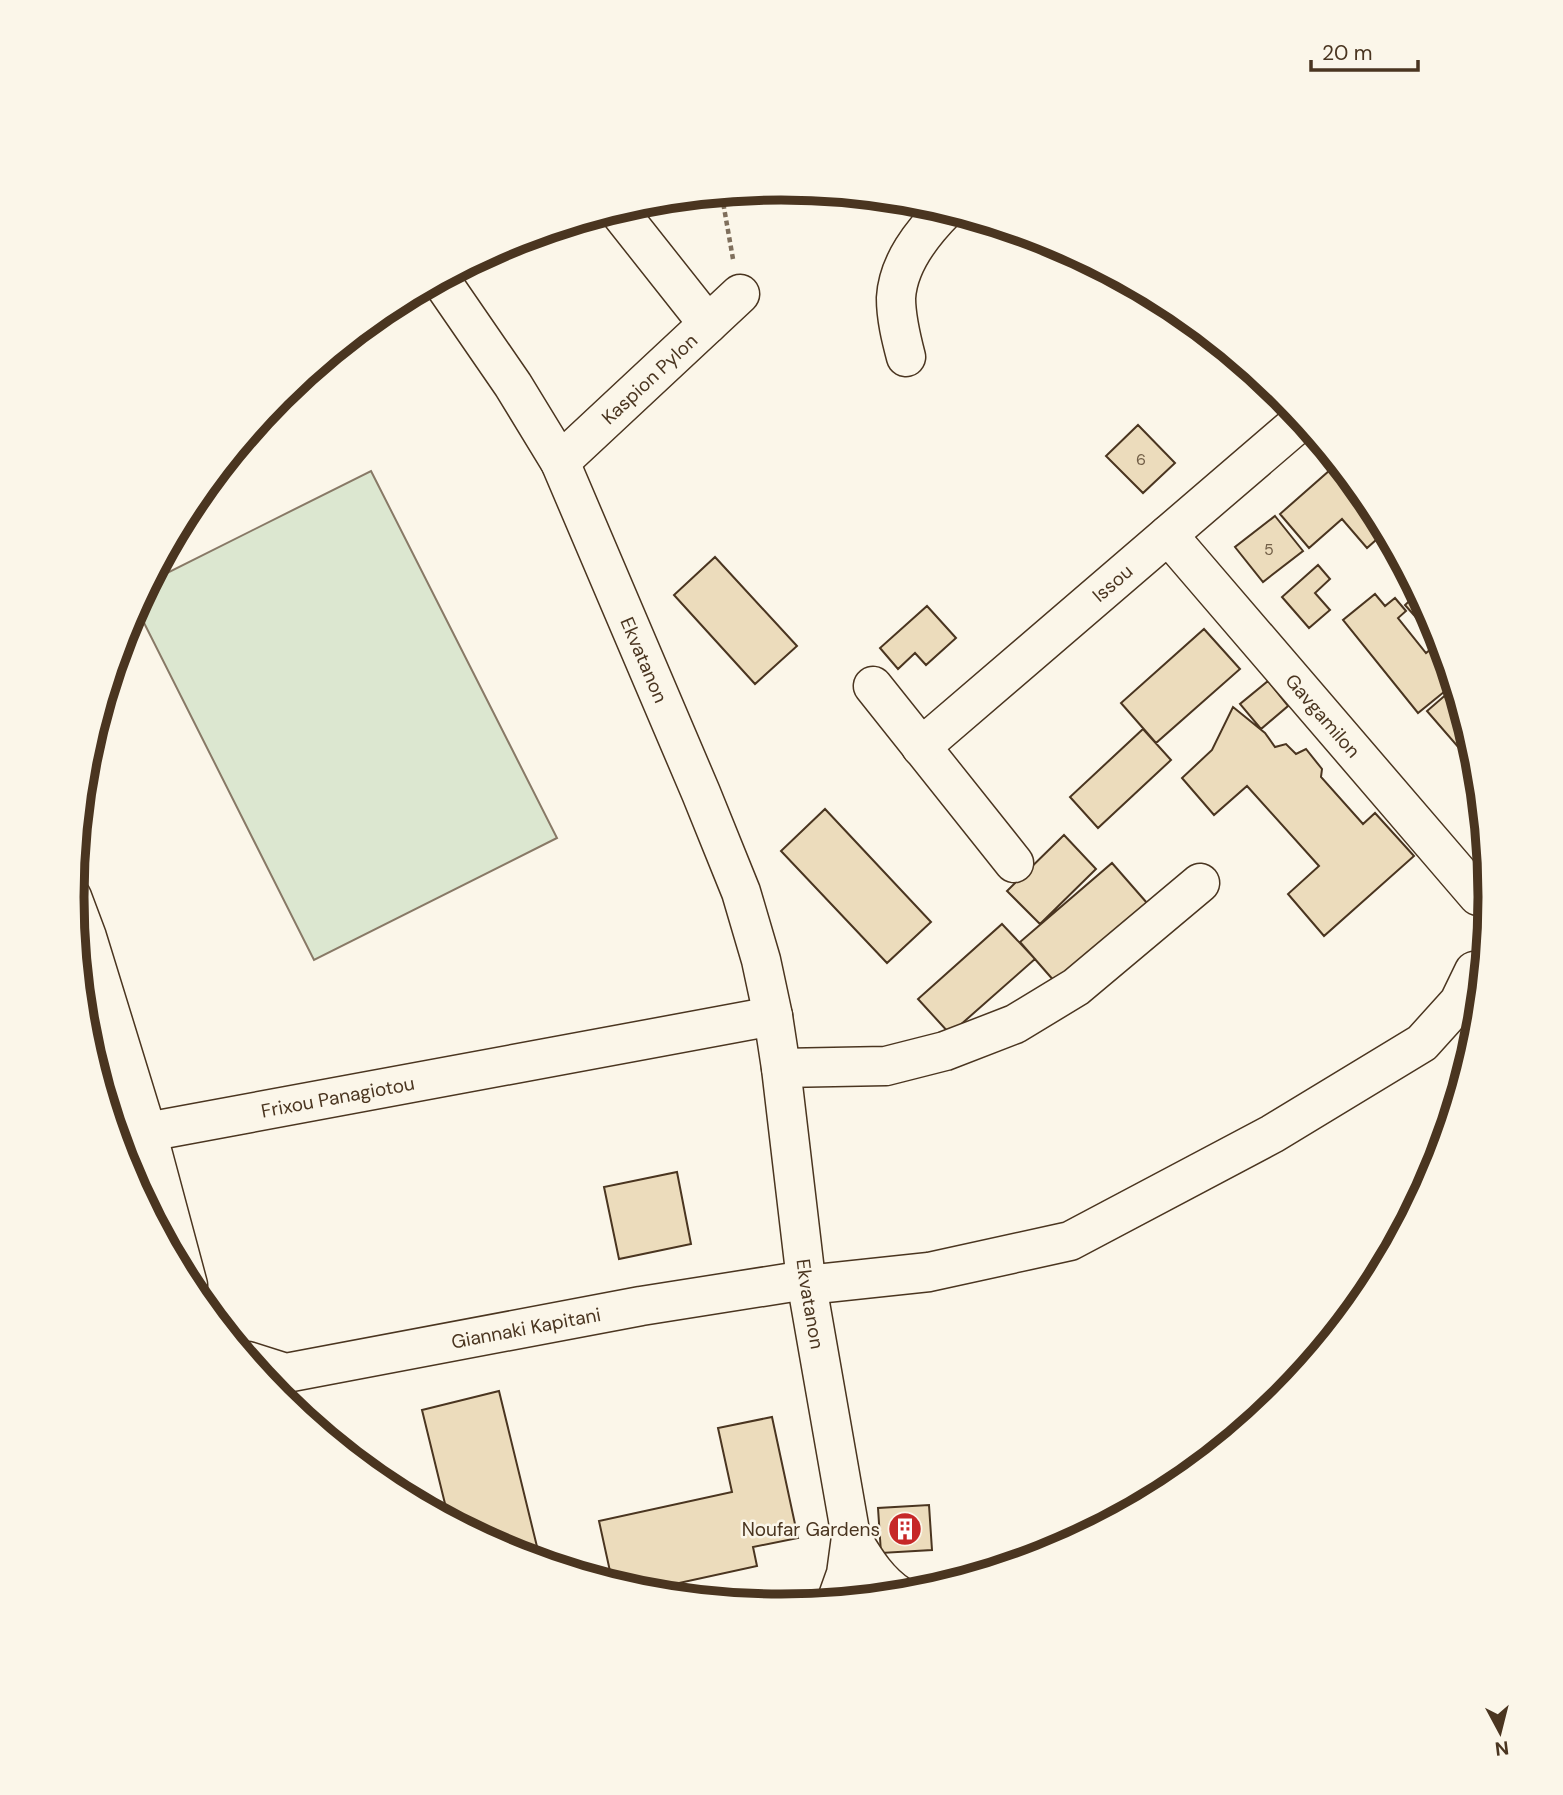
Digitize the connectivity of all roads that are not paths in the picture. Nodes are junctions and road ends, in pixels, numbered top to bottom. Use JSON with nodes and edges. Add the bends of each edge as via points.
{"nodes":[{"id":1,"x":624,"y":218,"type":"edge"},
{"id":2,"x":937,"y":218,"type":"edge"},
{"id":3,"x":445,"y":287,"type":"edge"},
{"id":4,"x":740,"y":294,"type":"road end"},
{"id":5,"x":708,"y":324,"type":"junction"},
{"id":6,"x":906,"y":357,"type":"dead end"},
{"id":7,"x":1295,"y":426,"type":"edge"},
{"id":8,"x":560,"y":462,"type":"junction"},
{"id":9,"x":1168,"y":535,"type":"junction"},
{"id":10,"x":873,"y":687,"type":"dead end"},
{"id":11,"x":921,"y":747,"type":"junction"},
{"id":12,"x":1014,"y":863,"type":"dead end"},
{"id":13,"x":1200,"y":883,"type":"dead end"},
{"id":14,"x":1478,"y":896,"type":"dead end"},
{"id":15,"x":86,"y":954,"type":"edge"},
{"id":16,"x":1474,"y":980,"type":"edge"},
{"id":17,"x":773,"y":1016,"type":"junction"},
{"id":18,"x":781,"y":1068,"type":"junction"},
{"id":19,"x":147,"y":1132,"type":"junction"},
{"id":20,"x":178,"y":1247,"type":"edge"},
{"id":21,"x":807,"y":1283,"type":"junction"},
{"id":22,"x":279,"y":1382,"type":"edge"},
{"id":23,"x":851,"y":1537,"type":"junction"},
{"id":24,"x":888,"y":1587,"type":"edge"},
{"id":25,"x":839,"y":1593,"type":"edge"}],
"edges":[{"from":1,"to":5,"type":"street"},
{"from":2,"to":6,"type":"street","via":[[911,251],[899,279],[898,323]]},
{"from":3,"to":8,"type":"street","name":"Ekvatanon"},
{"from":4,"to":5,"type":"street","name":"Kaspion Pylon"},
{"from":5,"to":8,"type":"street","name":"Kaspion Pylon"},
{"from":7,"to":9,"type":"street","name":"Issou"},
{"from":8,"to":17,"type":"street","name":"Ekvatanon","via":[[741,892]]},
{"from":9,"to":11,"type":"street","name":"Issou"},
{"from":9,"to":14,"type":"street","name":"Gavgamilon"},
{"from":10,"to":11,"type":"street"},
{"from":11,"to":12,"type":"street"},
{"from":13,"to":18,"type":"street","via":[[1076,987],[1015,1024],[945,1051],[886,1066]]},
{"from":15,"to":19,"type":"street"},
{"from":16,"to":21,"type":"street","name":"Giannaki Kapitani","via":[[1422,1043],[1272,1134],[1070,1241],[929,1272]]},
{"from":17,"to":18,"type":"street","name":"Ekvatanon"},
{"from":17,"to":19,"type":"street","name":"Frixou Panagiotou"},
{"from":18,"to":21,"type":"street","name":"Ekvatanon"},
{"from":19,"to":20,"type":"street"},
{"from":21,"to":22,"type":"street","name":"Giannaki Kapitani","via":[[641,1306]]},
{"from":21,"to":23,"type":"street","name":"Ekvatanon"},
{"from":23,"to":24,"type":"street","name":"Ekvatanon","via":[[870,1569]]},
{"from":23,"to":25,"type":"street","name":"Ekvatanon"}]}
